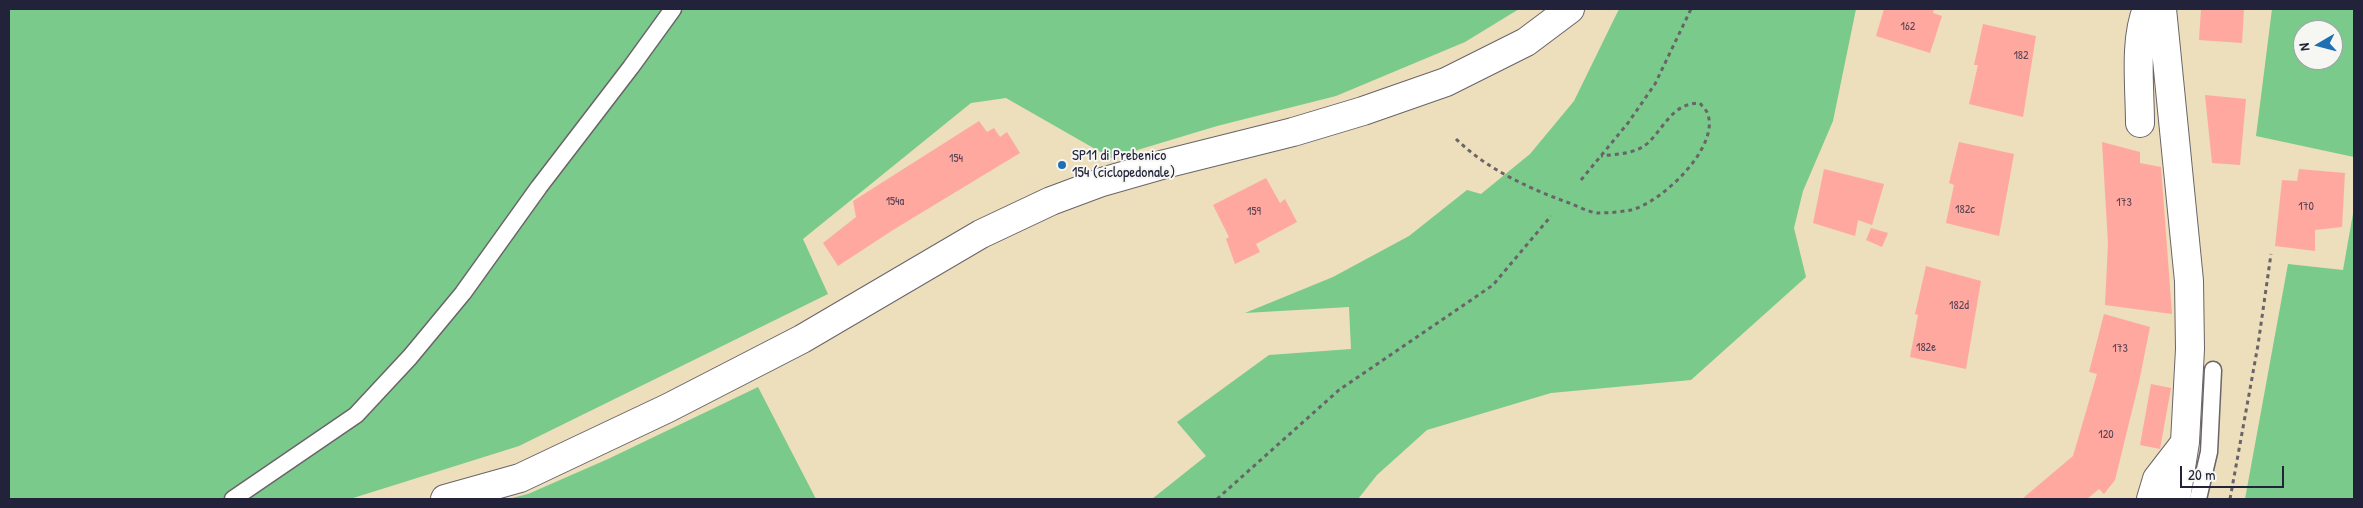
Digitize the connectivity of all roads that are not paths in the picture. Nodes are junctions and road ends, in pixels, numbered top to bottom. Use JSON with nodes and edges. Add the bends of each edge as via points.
{"nodes":[{"id":1,"x":673,"y":9,"type":"edge"},
{"id":2,"x":1570,"y":9,"type":"edge"},
{"id":3,"x":2147,"y":9,"type":"edge"},
{"id":4,"x":2162,"y":9,"type":"edge"},
{"id":5,"x":2140,"y":123,"type":"dead end"},
{"id":6,"x":2213,"y":370,"type":"dead end"},
{"id":7,"x":2185,"y":442,"type":"junction"},
{"id":8,"x":233,"y":499,"type":"edge"},
{"id":9,"x":445,"y":499,"type":"edge"},
{"id":10,"x":2151,"y":499,"type":"edge"},
{"id":11,"x":2176,"y":499,"type":"edge"},
{"id":12,"x":2198,"y":499,"type":"edge"}],
"edges":[{"from":1,"to":8,"type":"lane","via":[[463,293],[410,357],[356,415]]},
{"from":2,"to":9,"type":"main road","via":[[1526,42],[1446,82],[1363,111],[1102,182],[1051,201],[981,234],[802,339],[668,408],[520,478]]},
{"from":3,"to":5,"type":"main road","via":[[2140,43]]},
{"from":4,"to":7,"type":"main road","via":[[2189,281],[2190,349]]},
{"from":6,"to":12,"type":"lane","via":[[2209,452]]},
{"from":7,"to":10,"type":"main road","via":[[2157,479]]},
{"from":7,"to":11,"type":"main road"}]}
